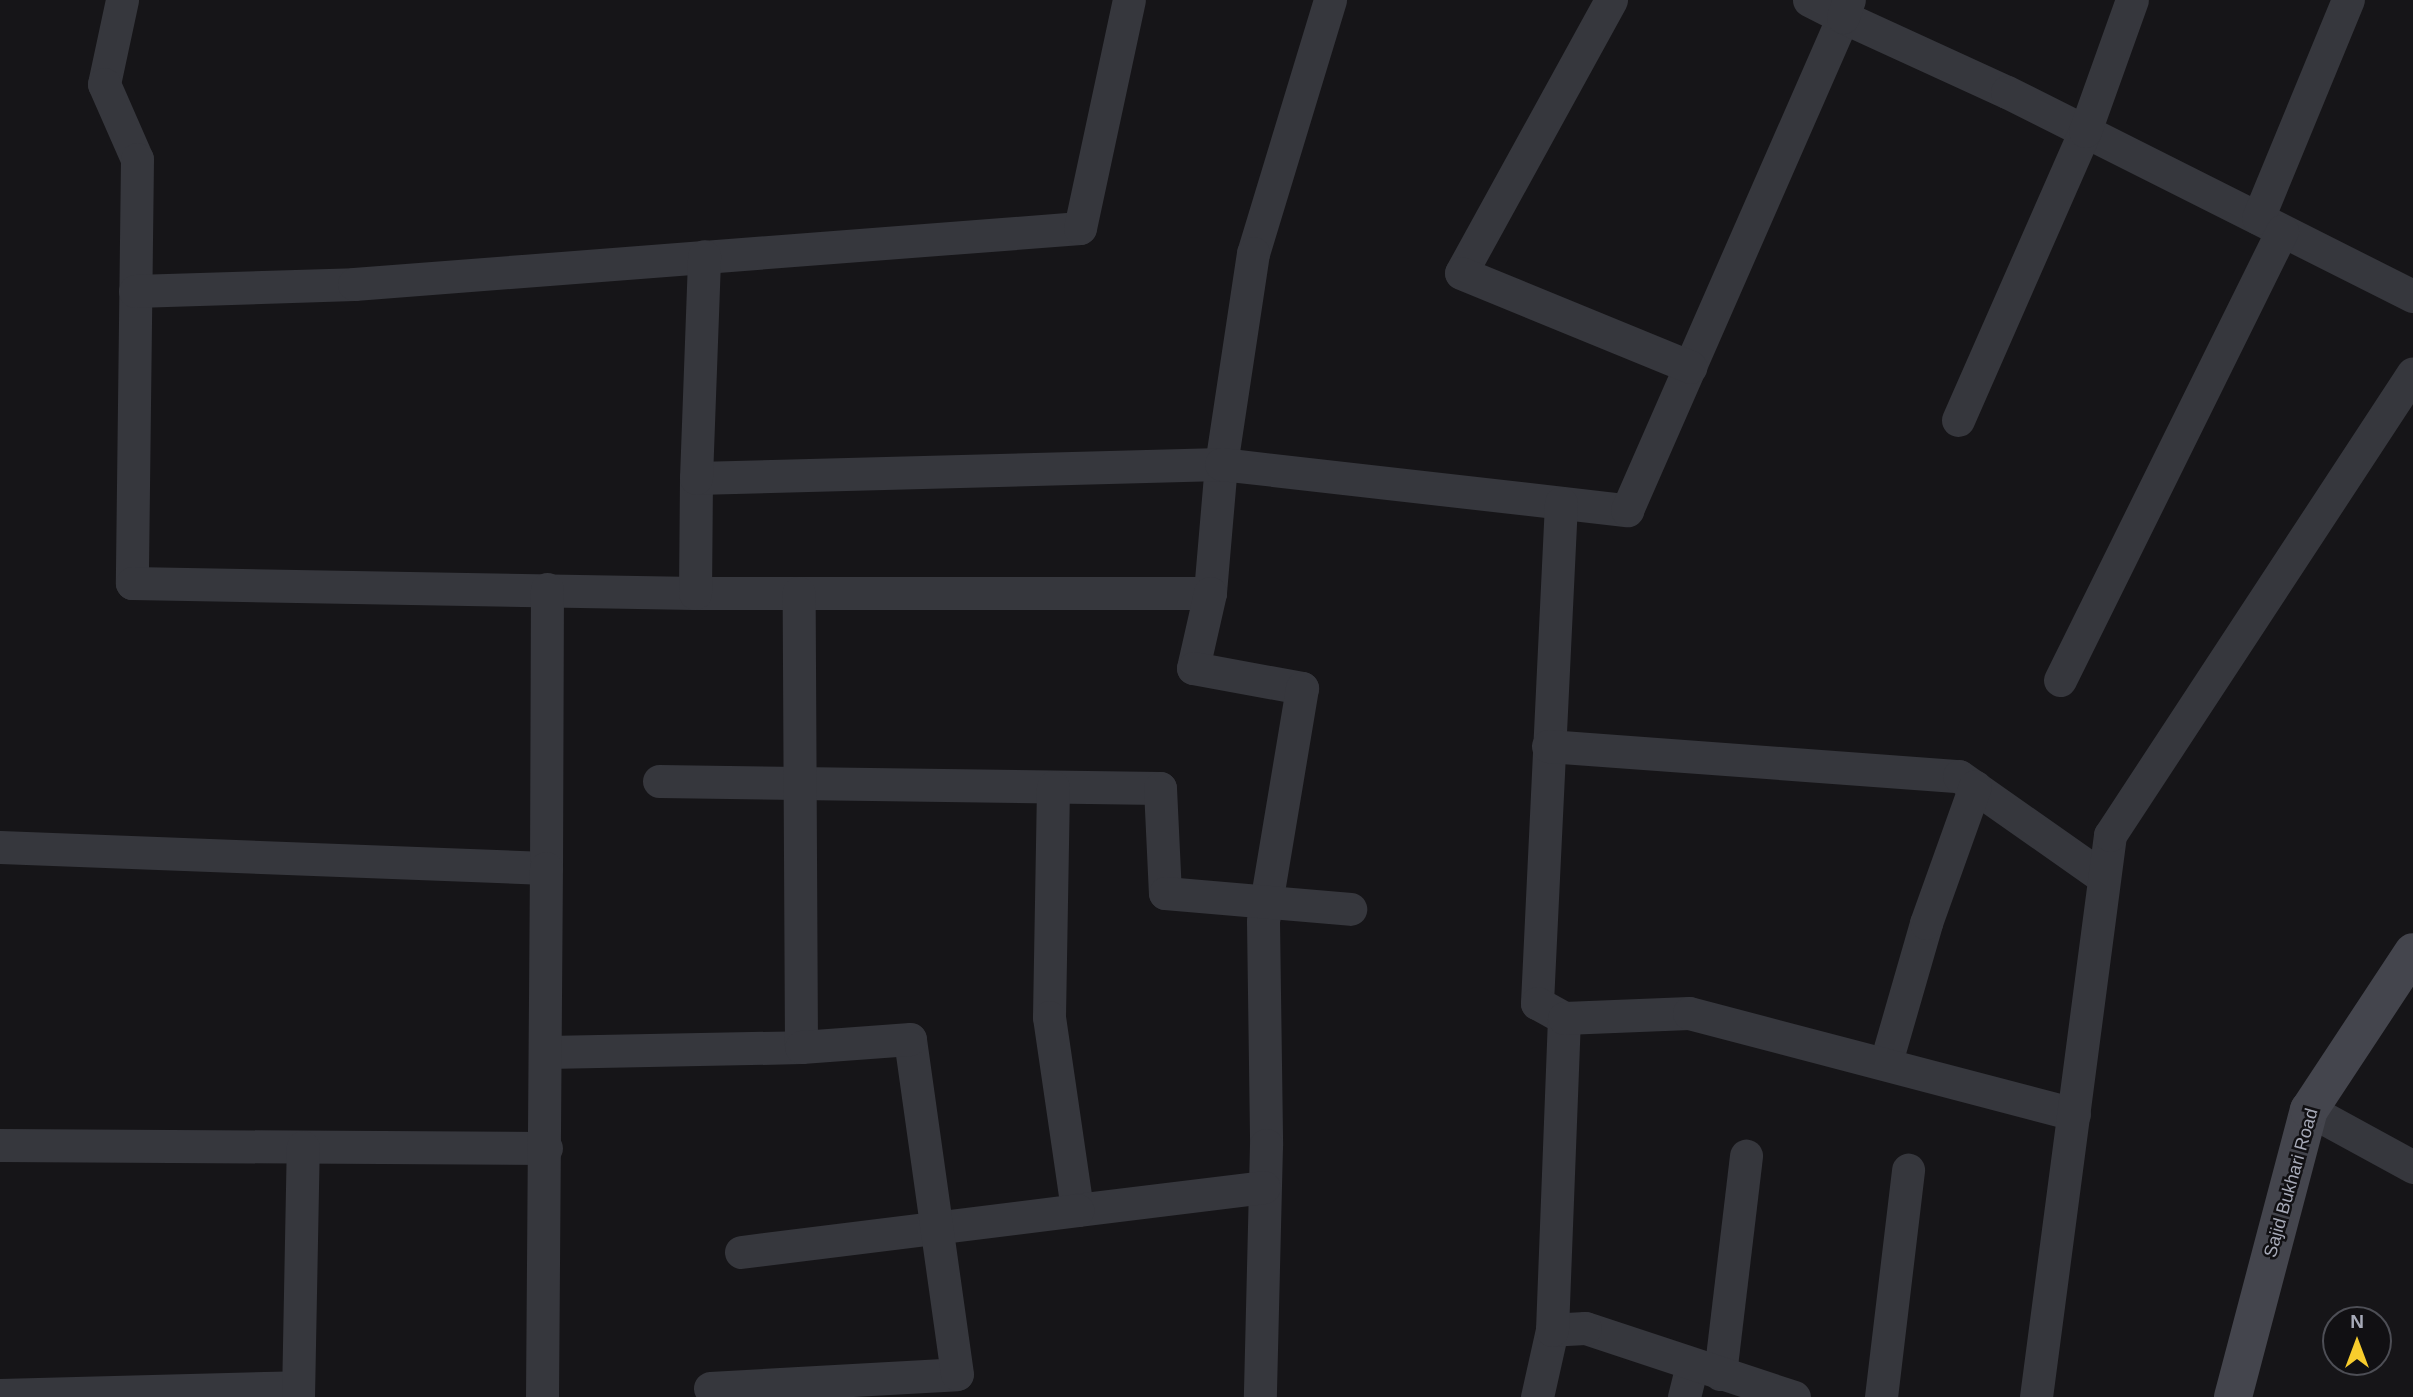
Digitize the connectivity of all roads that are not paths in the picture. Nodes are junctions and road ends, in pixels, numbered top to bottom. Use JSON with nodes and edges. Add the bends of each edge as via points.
{"nodes":[{"id":1,"x":122,"y":0,"type":"edge"},
{"id":2,"x":1129,"y":0,"type":"edge"},
{"id":3,"x":1330,"y":0,"type":"edge"},
{"id":4,"x":1611,"y":0,"type":"edge"},
{"id":5,"x":1809,"y":0,"type":"edge"},
{"id":6,"x":2132,"y":0,"type":"edge"},
{"id":7,"x":2348,"y":0,"type":"edge"},
{"id":8,"x":1846,"y":8,"type":"edge"},
{"id":9,"x":2085,"y":131,"type":"junction"},
{"id":10,"x":2270,"y":224,"type":"junction"},
{"id":11,"x":704,"y":256,"type":"junction"},
{"id":12,"x":135,"y":291,"type":"junction"},
{"id":13,"x":2413,"y":296,"type":"edge"},
{"id":14,"x":1690,"y":367,"type":"junction"},
{"id":15,"x":2413,"y":373,"type":"edge"},
{"id":16,"x":1958,"y":419,"type":"dead end"},
{"id":17,"x":1222,"y":464,"type":"junction"},
{"id":18,"x":696,"y":478,"type":"junction"},
{"id":19,"x":1561,"y":503,"type":"junction"},
{"id":20,"x":547,"y":589,"type":"junction"},
{"id":21,"x":695,"y":593,"type":"junction"},
{"id":22,"x":799,"y":593,"type":"junction"},
{"id":23,"x":1210,"y":593,"type":"junction"},
{"id":24,"x":2060,"y":680,"type":"dead end"},
{"id":25,"x":1548,"y":746,"type":"junction"},
{"id":26,"x":659,"y":781,"type":"dead end"},
{"id":27,"x":800,"y":783,"type":"junction"},
{"id":28,"x":1975,"y":786,"type":"junction"},
{"id":29,"x":1053,"y":787,"type":"junction"},
{"id":30,"x":0,"y":847,"type":"edge"},
{"id":31,"x":546,"y":868,"type":"junction"},
{"id":32,"x":2104,"y":878,"type":"junction"},
{"id":33,"x":1267,"y":902,"type":"junction"},
{"id":34,"x":1350,"y":909,"type":"dead end"},
{"id":35,"x":2413,"y":952,"type":"edge"},
{"id":36,"x":1564,"y":1018,"type":"junction"},
{"id":37,"x":801,"y":1047,"type":"junction"},
{"id":38,"x":547,"y":1052,"type":"junction"},
{"id":39,"x":1886,"y":1062,"type":"junction"},
{"id":40,"x":2309,"y":1110,"type":"junction"},
{"id":41,"x":2074,"y":1114,"type":"junction"},
{"id":42,"x":0,"y":1145,"type":"edge"},
{"id":43,"x":303,"y":1147,"type":"junction"},
{"id":44,"x":546,"y":1148,"type":"junction"},
{"id":45,"x":1746,"y":1156,"type":"dead end"},
{"id":46,"x":2413,"y":1167,"type":"edge"},
{"id":47,"x":1908,"y":1170,"type":"dead end"},
{"id":48,"x":1264,"y":1187,"type":"junction"},
{"id":49,"x":1077,"y":1210,"type":"junction"},
{"id":50,"x":937,"y":1228,"type":"junction"},
{"id":51,"x":741,"y":1252,"type":"dead end"},
{"id":52,"x":1552,"y":1330,"type":"junction"},
{"id":53,"x":1706,"y":1369,"type":"junction"},
{"id":54,"x":710,"y":1388,"type":"dead end"},
{"id":55,"x":853,"y":1389,"type":"edge"},
{"id":56,"x":298,"y":1392,"type":"edge"},
{"id":57,"x":0,"y":1395,"type":"edge"},
{"id":58,"x":542,"y":1397,"type":"edge"},
{"id":59,"x":1259,"y":1397,"type":"edge"},
{"id":60,"x":1537,"y":1397,"type":"edge"},
{"id":61,"x":1684,"y":1397,"type":"edge"},
{"id":62,"x":1794,"y":1397,"type":"edge"},
{"id":63,"x":1881,"y":1397,"type":"edge"},
{"id":64,"x":2036,"y":1397,"type":"edge"},
{"id":65,"x":2233,"y":1397,"type":"edge"}],
"edges":[{"from":1,"to":12,"type":"street","via":[[104,84],[137,159]]},
{"from":2,"to":11,"type":"street","via":[[1080,228]]},
{"from":3,"to":17,"type":"street","via":[[1253,253]]},
{"from":4,"to":14,"type":"street","via":[[1461,273]]},
{"from":5,"to":8,"type":"street"},
{"from":6,"to":9,"type":"street"},
{"from":7,"to":10,"type":"street"},
{"from":8,"to":9,"type":"street"},
{"from":8,"to":14,"type":"street"},
{"from":9,"to":10,"type":"street"},
{"from":9,"to":16,"type":"street"},
{"from":10,"to":13,"type":"street"},
{"from":10,"to":24,"type":"street"},
{"from":11,"to":12,"type":"street","via":[[354,284]]},
{"from":11,"to":18,"type":"street"},
{"from":12,"to":20,"type":"street","via":[[132,583]]},
{"from":14,"to":19,"type":"street","via":[[1627,510]]},
{"from":15,"to":32,"type":"street","via":[[2110,835]]},
{"from":17,"to":18,"type":"street"},
{"from":17,"to":19,"type":"street"},
{"from":17,"to":23,"type":"street"},
{"from":18,"to":21,"type":"street"},
{"from":19,"to":25,"type":"street"},
{"from":20,"to":21,"type":"street"},
{"from":20,"to":31,"type":"street"},
{"from":21,"to":22,"type":"street"},
{"from":22,"to":23,"type":"street"},
{"from":22,"to":27,"type":"street"},
{"from":23,"to":33,"type":"street","via":[[1193,668],[1302,688]]},
{"from":25,"to":28,"type":"street","via":[[1959,776]]},
{"from":25,"to":36,"type":"street","via":[[1537,1003]]},
{"from":26,"to":27,"type":"street"},
{"from":27,"to":29,"type":"street"},
{"from":27,"to":37,"type":"street"},
{"from":28,"to":32,"type":"street"},
{"from":28,"to":39,"type":"street","via":[[1926,923]]},
{"from":29,"to":33,"type":"street","via":[[1160,788],[1165,893]]},
{"from":29,"to":49,"type":"street","via":[[1049,1017]]},
{"from":30,"to":31,"type":"street"},
{"from":31,"to":38,"type":"street"},
{"from":32,"to":41,"type":"street"},
{"from":33,"to":34,"type":"street"},
{"from":33,"to":48,"type":"street"},
{"from":35,"to":40,"type":"street","name":"Sajid Bukhari Road"},
{"from":36,"to":39,"type":"street","via":[[1689,1013]]},
{"from":36,"to":52,"type":"street"},
{"from":37,"to":38,"type":"street"},
{"from":37,"to":50,"type":"street","via":[[910,1039]]},
{"from":38,"to":44,"type":"street"},
{"from":39,"to":41,"type":"street"},
{"from":40,"to":46,"type":"street"},
{"from":40,"to":65,"type":"street","name":"Sajid Bukhari Road"},
{"from":41,"to":64,"type":"street"},
{"from":42,"to":43,"type":"street"},
{"from":43,"to":44,"type":"street"},
{"from":43,"to":56,"type":"street"},
{"from":44,"to":58,"type":"street"},
{"from":45,"to":53,"type":"street"},
{"from":47,"to":63,"type":"street"},
{"from":48,"to":49,"type":"street"},
{"from":48,"to":59,"type":"street"},
{"from":49,"to":50,"type":"street"},
{"from":50,"to":51,"type":"street"},
{"from":50,"to":55,"type":"street","via":[[957,1374]]},
{"from":52,"to":53,"type":"street","via":[[1585,1328]]},
{"from":52,"to":60,"type":"street"},
{"from":53,"to":61,"type":"street"},
{"from":53,"to":62,"type":"street"},
{"from":54,"to":55,"type":"street"},
{"from":56,"to":57,"type":"street"}]}
